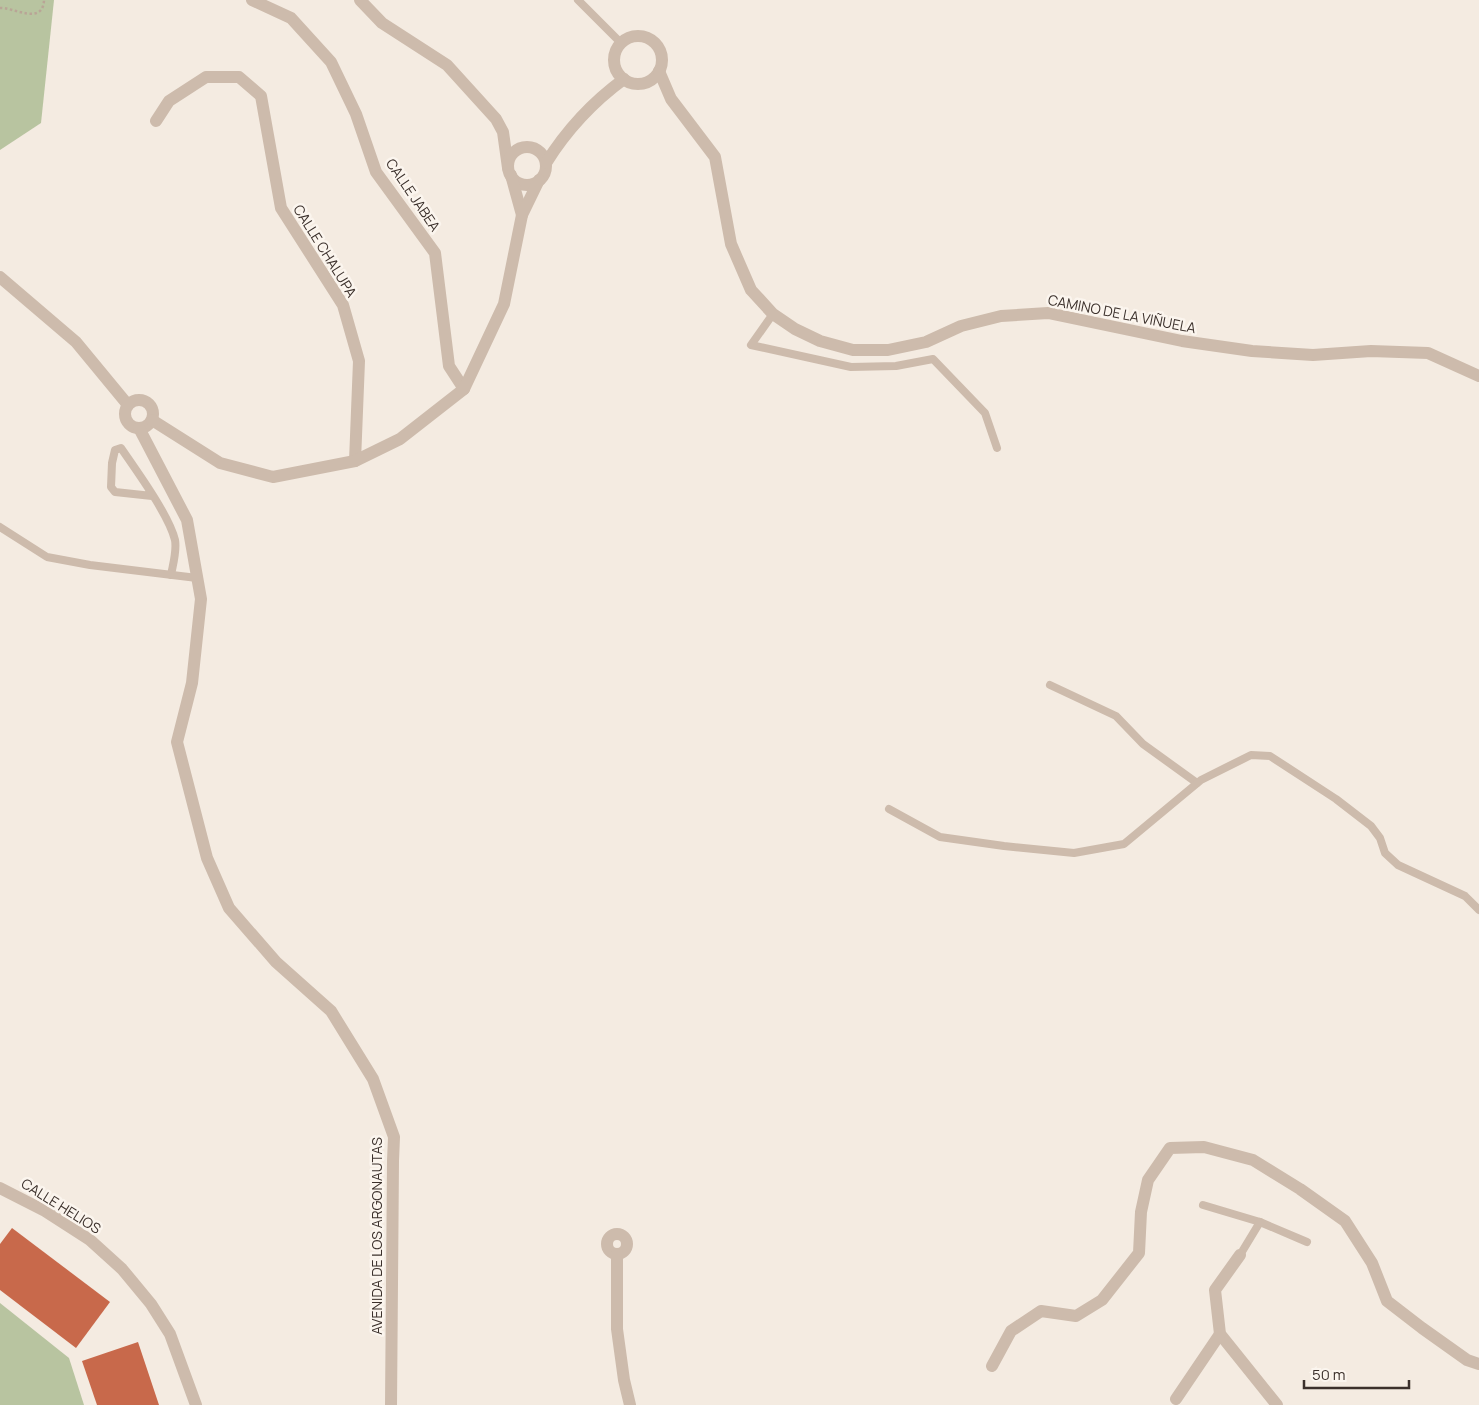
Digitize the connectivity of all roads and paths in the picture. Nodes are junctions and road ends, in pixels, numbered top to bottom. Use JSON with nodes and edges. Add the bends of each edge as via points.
{"nodes":[{"id":1,"x":44,"y":0,"type":"edge"},
{"id":2,"x":252,"y":0,"type":"edge"},
{"id":3,"x":360,"y":0,"type":"edge"},
{"id":4,"x":578,"y":0,"type":"edge"},
{"id":5,"x":0,"y":8,"type":"edge"},
{"id":6,"x":621,"y":43,"type":"junction"},
{"id":7,"x":658,"y":71,"type":"junction"},
{"id":8,"x":621,"y":75,"type":"junction"},
{"id":9,"x":643,"y":83,"type":"junction"},
{"id":10,"x":671,"y":99,"type":"junction"},
{"id":11,"x":156,"y":121,"type":"dead end"},
{"id":12,"x":503,"y":132,"type":"junction"},
{"id":13,"x":558,"y":144,"type":"junction"},
{"id":14,"x":533,"y":148,"type":"junction"},
{"id":15,"x":546,"y":163,"type":"junction"},
{"id":16,"x":509,"y":171,"type":"junction"},
{"id":17,"x":539,"y":180,"type":"junction"},
{"id":18,"x":522,"y":215,"type":"junction"},
{"id":19,"x":0,"y":277,"type":"edge"},
{"id":20,"x":773,"y":314,"type":"junction"},
{"id":21,"x":1479,"y":376,"type":"edge"},
{"id":22,"x":464,"y":388,"type":"junction"},
{"id":23,"x":128,"y":405,"type":"junction"},
{"id":24,"x":152,"y":420,"type":"junction"},
{"id":25,"x":139,"y":428,"type":"junction"},
{"id":26,"x":997,"y":448,"type":"dead end"},
{"id":27,"x":355,"y":460,"type":"junction"},
{"id":28,"x":152,"y":496,"type":"junction"},
{"id":29,"x":0,"y":526,"type":"edge"},
{"id":30,"x":171,"y":575,"type":"junction"},
{"id":31,"x":198,"y":578,"type":"junction"},
{"id":32,"x":1050,"y":685,"type":"dead end"},
{"id":33,"x":1197,"y":783,"type":"junction"},
{"id":34,"x":889,"y":809,"type":"dead end"},
{"id":35,"x":1479,"y":910,"type":"edge"},
{"id":36,"x":0,"y":1188,"type":"edge"},
{"id":37,"x":1203,"y":1205,"type":"dead end"},
{"id":38,"x":1260,"y":1222,"type":"junction"},
{"id":39,"x":1307,"y":1242,"type":"dead end"},
{"id":40,"x":617,"y":1254,"type":"dead end"},
{"id":41,"x":1240,"y":1255,"type":"joint"},
{"id":42,"x":1220,"y":1334,"type":"junction"},
{"id":43,"x":1479,"y":1364,"type":"edge"},
{"id":44,"x":992,"y":1366,"type":"dead end"},
{"id":45,"x":1176,"y":1399,"type":"dead end"},
{"id":46,"x":196,"y":1405,"type":"edge"},
{"id":47,"x":391,"y":1405,"type":"edge"},
{"id":48,"x":630,"y":1405,"type":"edge"},
{"id":49,"x":1277,"y":1405,"type":"edge"}],
"edges":[{"from":1,"to":5,"type":"path","via":[[41,10],[36,13]]},
{"from":2,"to":22,"type":"street","name":"CALLE JABEA","via":[[290,18],[331,62],[356,114],[376,172],[435,253],[449,366]]},
{"from":3,"to":12,"type":"street","via":[[382,23],[447,65],[496,119]]},
{"from":4,"to":6,"type":"lane"},
{"from":6,"to":7,"type":"street","via":[[634,36],[650,39],[656,44],[662,59]]},
{"from":6,"to":8,"type":"street","via":[[614,56]]},
{"from":7,"to":9,"type":"street","via":[[651,80]]},
{"from":7,"to":10,"type":"street","name":"CAMINO DE LA VIÑUELA"},
{"from":8,"to":9,"type":"street","via":[[635,83]]},
{"from":8,"to":13,"type":"street"},
{"from":9,"to":10,"type":"street"},
{"from":10,"to":20,"type":"street","name":"CAMINO DE LA VIÑUELA","via":[[715,158],[730,244],[751,290]]},
{"from":11,"to":27,"type":"street","name":"CALLE CHALUPA","via":[[169,101],[206,77],[239,77],[261,96],[281,208],[343,305],[359,361]]},
{"from":12,"to":14,"type":"street"},
{"from":12,"to":16,"type":"street"},
{"from":13,"to":14,"type":"street"},
{"from":13,"to":15,"type":"street"},
{"from":14,"to":15,"type":"street"},
{"from":14,"to":16,"type":"street","via":[[523,147],[513,153]]},
{"from":15,"to":17,"type":"street"},
{"from":16,"to":17,"type":"street","via":[[520,183]]},
{"from":16,"to":18,"type":"street"},
{"from":17,"to":18,"type":"street"},
{"from":18,"to":22,"type":"street","via":[[504,304]]},
{"from":19,"to":23,"type":"street","via":[[76,342]]},
{"from":20,"to":21,"type":"street","name":"CAMINO DE LA VIÑUELA","via":[[820,341],[853,350],[888,350],[926,342],[961,326],[1001,316],[1048,313],[1182,341],[1252,351],[1313,354],[1371,350],[1428,352]]},
{"from":20,"to":26,"type":"lane","via":[[752,345],[851,367],[896,366],[933,359],[985,413]]},
{"from":22,"to":27,"type":"street","via":[[400,439]]},
{"from":23,"to":24,"type":"street","via":[[136,400],[145,401],[152,407]]},
{"from":23,"to":25,"type":"street","via":[[126,418],[132,426]]},
{"from":24,"to":25,"type":"street"},
{"from":24,"to":27,"type":"street","via":[[220,463],[272,477]]},
{"from":25,"to":31,"type":"street","name":"AVENIDA DE LOS ARGONAUTAS","via":[[187,520]]},
{"from":28,"to":28,"type":"lane","via":[[120,448],[115,450],[111,487],[115,492]]},
{"from":28,"to":30,"type":"lane","via":[[175,540]]},
{"from":29,"to":30,"type":"lane","via":[[48,557]]},
{"from":30,"to":31,"type":"lane"},
{"from":31,"to":47,"type":"street","name":"AVENIDA DE LOS ARGONAUTAS","via":[[201,599],[192,684],[177,742],[207,858],[229,908],[276,962],[331,1011],[373,1079],[394,1137]]},
{"from":32,"to":33,"type":"lane","via":[[1116,716],[1143,744]]},
{"from":33,"to":34,"type":"lane","via":[[1124,844],[1074,853],[940,837]]},
{"from":33,"to":35,"type":"lane","via":[[1251,755],[1270,756],[1371,826],[1385,853],[1398,865],[1464,896]]},
{"from":36,"to":46,"type":"street","name":"CALLE HELIOS","via":[[90,1240],[122,1269],[151,1304],[170,1334]]},
{"from":37,"to":38,"type":"lane"},
{"from":38,"to":39,"type":"lane"},
{"from":38,"to":41,"type":"lane"},
{"from":40,"to":48,"type":"street","via":[[617,1329]]},
{"from":41,"to":42,"type":"street","via":[[1215,1290]]},
{"from":42,"to":45,"type":"street"},
{"from":42,"to":49,"type":"street"},
{"from":43,"to":44,"type":"street","via":[[1467,1360],[1387,1301],[1372,1263],[1345,1221],[1253,1160],[1204,1147],[1170,1148],[1148,1180],[1141,1212],[1139,1253],[1102,1300],[1076,1316],[1041,1311],[1011,1331]]}]}
